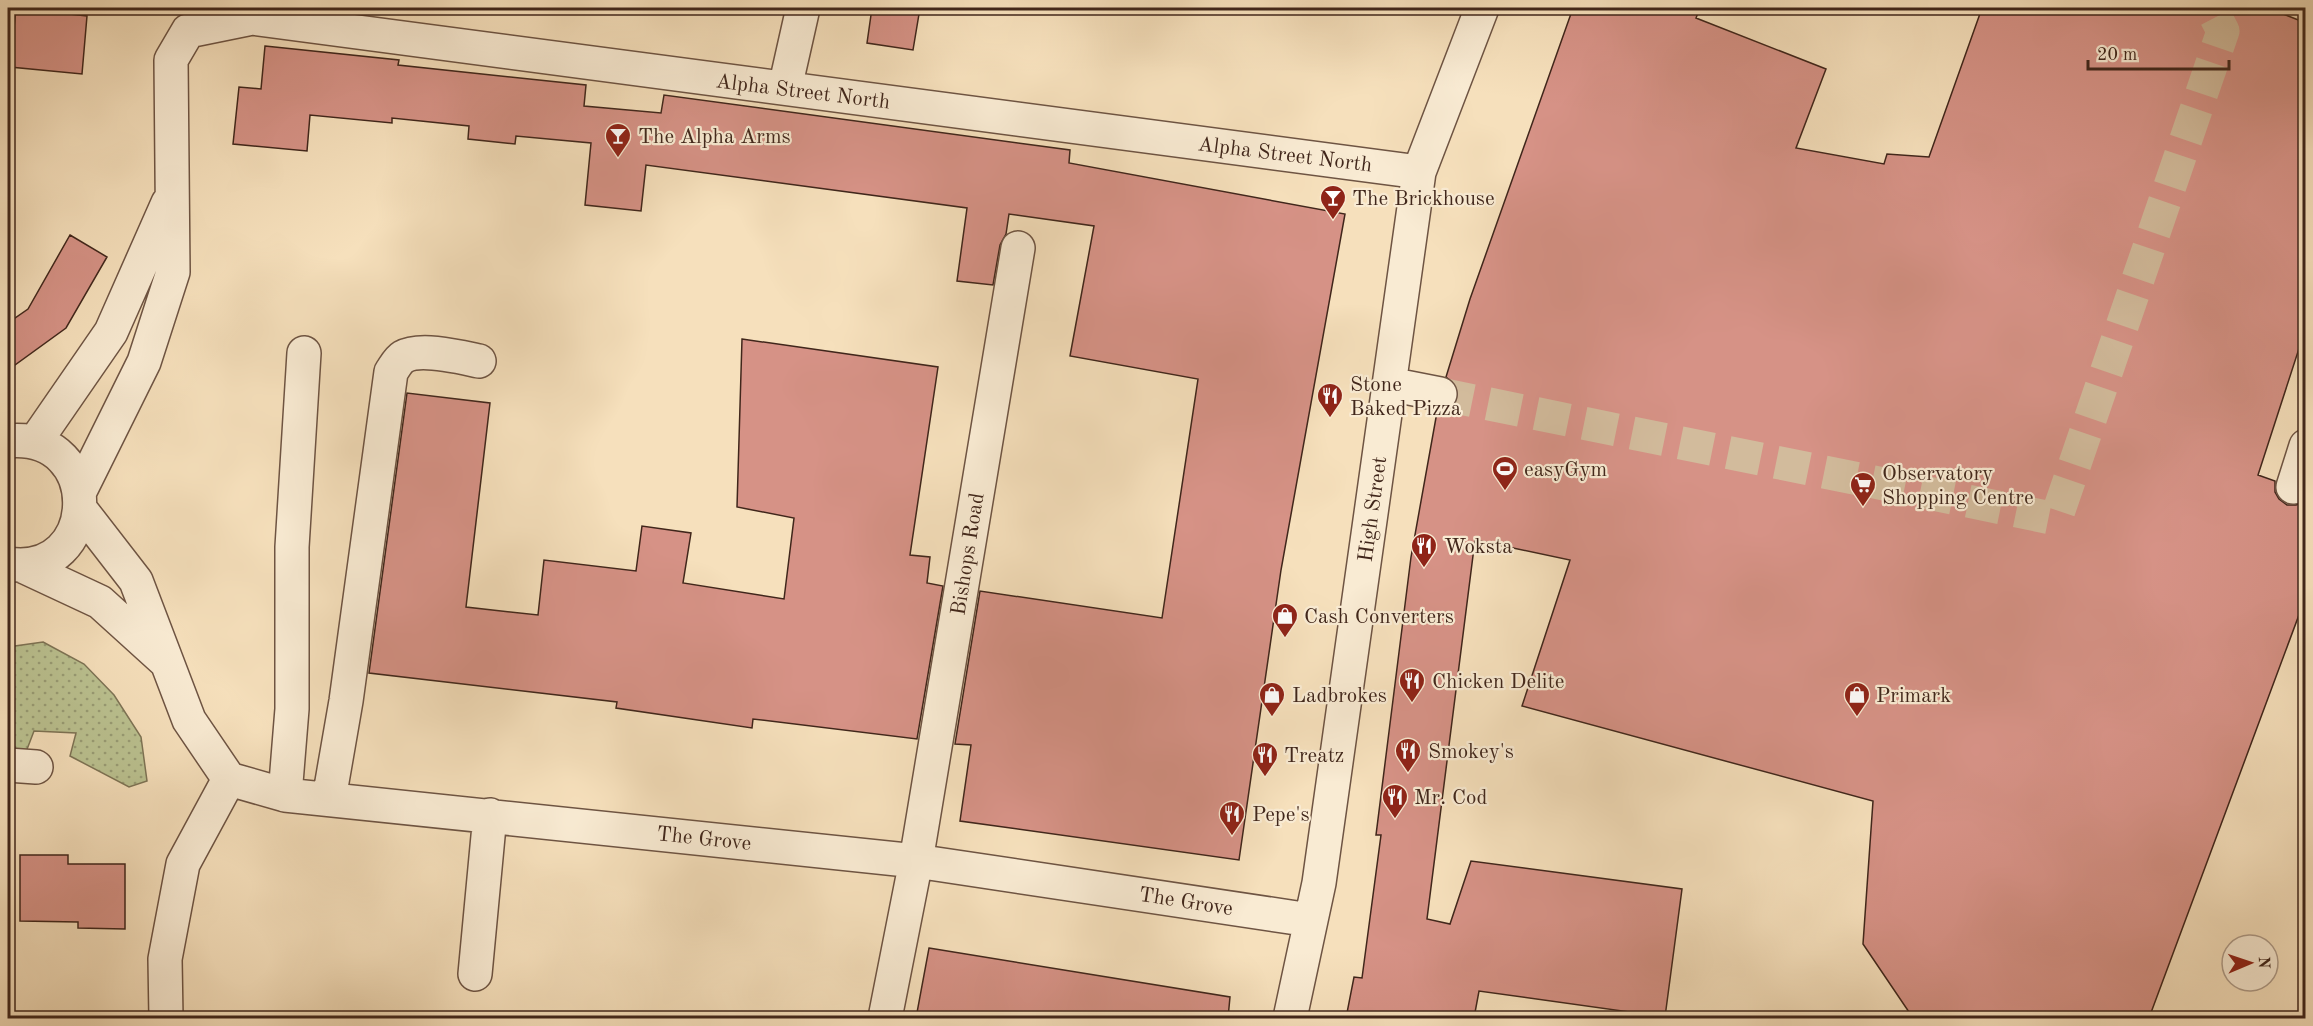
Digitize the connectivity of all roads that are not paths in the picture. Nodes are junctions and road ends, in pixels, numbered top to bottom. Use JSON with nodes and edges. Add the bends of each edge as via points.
{"nodes":[{"id":1,"x":803,"y":8,"type":"edge"},
{"id":2,"x":1482,"y":8,"type":"edge"},
{"id":3,"x":785,"y":88,"type":"junction"},
{"id":4,"x":1419,"y":172,"type":"junction"},
{"id":5,"x":174,"y":190,"type":"junction"},
{"id":6,"x":1018,"y":248,"type":"dead end"},
{"id":7,"x":304,"y":353,"type":"dead end"},
{"id":8,"x":479,"y":361,"type":"dead end"},
{"id":9,"x":1389,"y":384,"type":"junction"},
{"id":10,"x":1440,"y":394,"type":"tunnel mouth"},
{"id":11,"x":21,"y":442,"type":"edge"},
{"id":12,"x":2306,"y":446,"type":"edge"},
{"id":13,"x":2306,"y":479,"type":"edge"},
{"id":14,"x":81,"y":500,"type":"junction"},
{"id":15,"x":16,"y":566,"type":"edge"},
{"id":16,"x":168,"y":663,"type":"junction"},
{"id":17,"x":228,"y":779,"type":"junction"},
{"id":18,"x":285,"y":795,"type":"junction"},
{"id":19,"x":329,"y":799,"type":"junction"},
{"id":20,"x":490,"y":815,"type":"junction"},
{"id":21,"x":916,"y":861,"type":"junction"},
{"id":22,"x":1310,"y":920,"type":"junction"},
{"id":23,"x":475,"y":974,"type":"dead end"},
{"id":24,"x":166,"y":1018,"type":"edge"},
{"id":25,"x":885,"y":1018,"type":"edge"},
{"id":26,"x":1290,"y":1018,"type":"edge"}],
"edges":[{"from":1,"to":3,"type":"street"},
{"from":2,"to":4,"type":"street","name":"High Street"},
{"from":3,"to":4,"type":"street","name":"Alpha Street North"},
{"from":3,"to":5,"type":"street","name":"Alpha Street North","via":[[252,18],[188,31],[171,60]]},
{"from":4,"to":9,"type":"street","name":"High Street"},
{"from":5,"to":11,"type":"street","via":[[111,332]]},
{"from":5,"to":14,"type":"street","via":[[173,272],[144,362]]},
{"from":6,"to":21,"type":"street","name":"Bishops Road"},
{"from":7,"to":18,"type":"street","via":[[292,547],[291,709]]},
{"from":8,"to":19,"type":"street","via":[[415,353],[402,358],[391,372]]},
{"from":9,"to":10,"type":"street"},
{"from":9,"to":22,"type":"street","name":"High Street","via":[[1319,883]]},
{"from":11,"to":14,"type":"street","via":[[56,452],[72,470]]},
{"from":12,"to":13,"type":"street","via":[[2293,487]]},
{"from":14,"to":15,"type":"street","via":[[72,537],[52,557]]},
{"from":14,"to":16,"type":"street","via":[[136,581]]},
{"from":15,"to":16,"type":"street","via":[[100,602]]},
{"from":16,"to":17,"type":"street","via":[[189,720]]},
{"from":17,"to":18,"type":"street","name":"The Grove"},
{"from":17,"to":24,"type":"street","via":[[183,864],[165,959]]},
{"from":18,"to":19,"type":"street","name":"The Grove"},
{"from":19,"to":20,"type":"street","name":"The Grove"},
{"from":20,"to":21,"type":"street","name":"The Grove"},
{"from":20,"to":23,"type":"street"},
{"from":21,"to":22,"type":"street","name":"The Grove"},
{"from":21,"to":25,"type":"street","name":"Bishops Road"},
{"from":22,"to":26,"type":"street","name":"High Street"}]}
